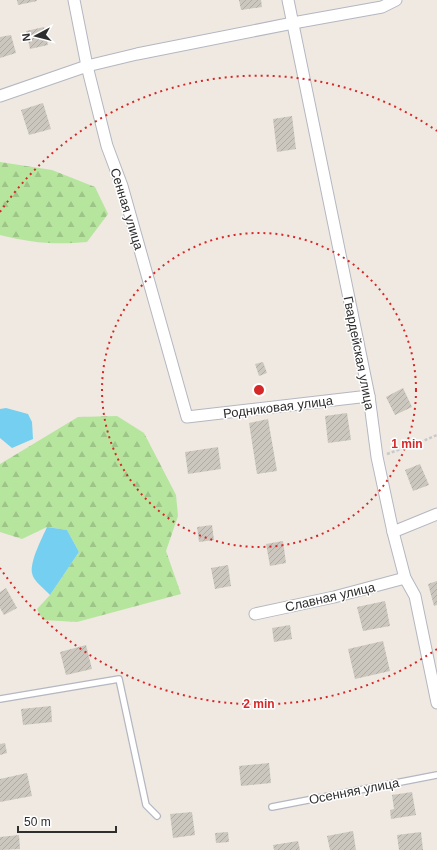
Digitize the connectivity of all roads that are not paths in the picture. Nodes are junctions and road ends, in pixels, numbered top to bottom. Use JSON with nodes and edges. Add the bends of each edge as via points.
{"nodes":[{"id":1,"x":74,"y":0,"type":"edge"},
{"id":2,"x":288,"y":0,"type":"edge"},
{"id":3,"x":396,"y":0,"type":"edge"},
{"id":4,"x":293,"y":23,"type":"junction"},
{"id":5,"x":87,"y":66,"type":"junction"},
{"id":6,"x":0,"y":96,"type":"edge"},
{"id":7,"x":369,"y":396,"type":"junction"},
{"id":8,"x":187,"y":417,"type":"joint"},
{"id":9,"x":437,"y":514,"type":"edge"},
{"id":10,"x":393,"y":532,"type":"junction"},
{"id":11,"x":405,"y":578,"type":"junction"},
{"id":12,"x":255,"y":614,"type":"dead end"},
{"id":13,"x":0,"y":699,"type":"edge"},
{"id":14,"x":437,"y":703,"type":"edge"},
{"id":15,"x":437,"y":775,"type":"edge"},
{"id":16,"x":272,"y":807,"type":"dead end"},
{"id":17,"x":157,"y":816,"type":"dead end"}],
"edges":[{"from":1,"to":5,"type":"street","name":"Сенная улица"},
{"from":2,"to":4,"type":"street","name":"Гвардейская улица"},
{"from":3,"to":4,"type":"street","via":[[382,7]]},
{"from":4,"to":5,"type":"street"},
{"from":4,"to":7,"type":"street","name":"Гвардейская улица"},
{"from":5,"to":6,"type":"street"},
{"from":5,"to":8,"type":"street","name":"Сенная улица","via":[[107,146],[124,194]]},
{"from":7,"to":8,"type":"street","name":"Родниковая улица"},
{"from":7,"to":10,"type":"street","name":"Гвардейская улица","via":[[377,457]]},
{"from":9,"to":10,"type":"street"},
{"from":10,"to":11,"type":"street","name":"Гвардейская улица"},
{"from":11,"to":12,"type":"street","name":"Славная улица"},
{"from":11,"to":14,"type":"street","name":"Гвардейская улица","via":[[415,596]]},
{"from":13,"to":17,"type":"lane","via":[[119,679],[146,805]]},
{"from":15,"to":16,"type":"lane","name":"Осенняя улица"}]}
